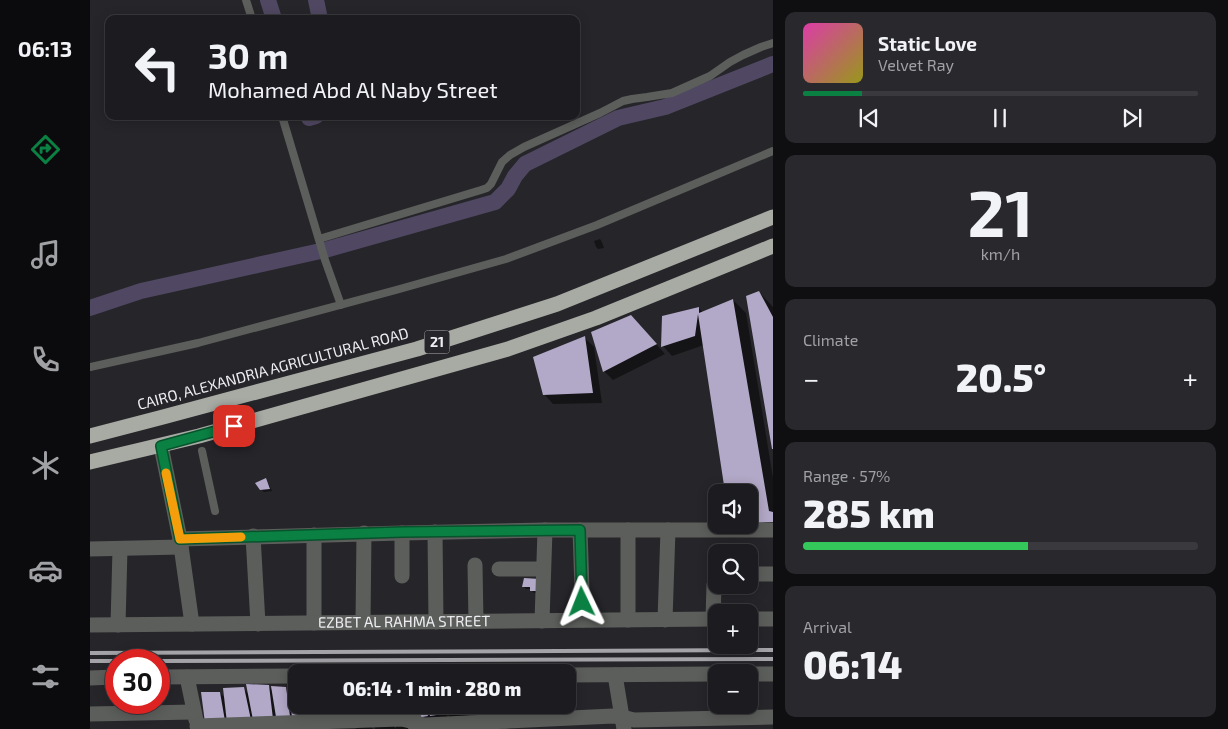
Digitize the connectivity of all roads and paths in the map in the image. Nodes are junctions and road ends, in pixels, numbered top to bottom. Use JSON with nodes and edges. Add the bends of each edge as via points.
{"nodes":[{"id":1,"x":246,"y":0,"type":"edge"},
{"id":2,"x":251,"y":15,"type":"edge"},
{"id":3,"x":773,"y":43,"type":"edge"},
{"id":4,"x":283,"y":120,"type":"edge"},
{"id":5,"x":773,"y":151,"type":"edge"},
{"id":6,"x":773,"y":217,"type":"edge"},
{"id":7,"x":320,"y":239,"type":"junction"},
{"id":8,"x":773,"y":246,"type":"edge"},
{"id":9,"x":341,"y":305,"type":"junction"},
{"id":10,"x":90,"y":367,"type":"edge"},
{"id":11,"x":90,"y":436,"type":"edge"},
{"id":12,"x":161,"y":446,"type":"junction"},
{"id":13,"x":202,"y":451,"type":"dead end"},
{"id":14,"x":90,"y":462,"type":"edge"},
{"id":15,"x":215,"y":511,"type":"dead end"},
{"id":16,"x":545,"y":530,"type":"junction"},
{"id":17,"x":580,"y":530,"type":"junction"},
{"id":18,"x":628,"y":530,"type":"junction"},
{"id":19,"x":668,"y":530,"type":"junction"},
{"id":20,"x":773,"y":530,"type":"edge"},
{"id":21,"x":402,"y":532,"type":"junction"},
{"id":22,"x":435,"y":532,"type":"junction"},
{"id":23,"x":364,"y":534,"type":"junction"},
{"id":24,"x":314,"y":535,"type":"junction"},
{"id":25,"x":254,"y":536,"type":"junction"},
{"id":26,"x":180,"y":543,"type":"junction"},
{"id":27,"x":120,"y":548,"type":"junction"},
{"id":28,"x":90,"y":549,"type":"edge"},
{"id":29,"x":475,"y":565,"type":"dead end"},
{"id":30,"x":499,"y":569,"type":"dead end"},
{"id":31,"x":543,"y":569,"type":"junction"},
{"id":32,"x":758,"y":574,"type":"edge"},
{"id":33,"x":773,"y":574,"type":"edge"},
{"id":34,"x":402,"y":576,"type":"dead end"},
{"id":35,"x":708,"y":619,"type":"edge"},
{"id":36,"x":758,"y":619,"type":"edge"},
{"id":37,"x":773,"y":619,"type":"edge"},
{"id":38,"x":582,"y":620,"type":"junction"},
{"id":39,"x":628,"y":620,"type":"junction"},
{"id":40,"x":664,"y":620,"type":"junction"},
{"id":41,"x":542,"y":621,"type":"junction"},
{"id":42,"x":364,"y":622,"type":"junction"},
{"id":43,"x":436,"y":622,"type":"junction"},
{"id":44,"x":476,"y":622,"type":"junction"},
{"id":45,"x":314,"y":623,"type":"junction"},
{"id":46,"x":192,"y":624,"type":"junction"},
{"id":47,"x":258,"y":624,"type":"junction"},
{"id":48,"x":90,"y":625,"type":"edge"},
{"id":49,"x":118,"y":625,"type":"junction"},
{"id":50,"x":708,"y":674,"type":"edge"},
{"id":51,"x":758,"y":674,"type":"edge"},
{"id":52,"x":773,"y":674,"type":"edge"},
{"id":53,"x":576,"y":675,"type":"edge"},
{"id":54,"x":615,"y":675,"type":"junction"},
{"id":55,"x":288,"y":676,"type":"edge"},
{"id":56,"x":105,"y":677,"type":"edge"},
{"id":57,"x":170,"y":677,"type":"edge"},
{"id":58,"x":188,"y":677,"type":"junction"},
{"id":59,"x":90,"y":678,"type":"edge"},
{"id":60,"x":90,"y":714,"type":"edge"},
{"id":61,"x":506,"y":714,"type":"edge"},
{"id":62,"x":506,"y":721,"type":"junction"},
{"id":63,"x":772,"y":721,"type":"edge"},
{"id":64,"x":196,"y":722,"type":"edge"},
{"id":65,"x":623,"y":723,"type":"edge"},
{"id":66,"x":677,"y":724,"type":"edge"},
{"id":67,"x":735,"y":724,"type":"edge"},
{"id":68,"x":416,"y":726,"type":"edge"}],
"edges":[{"from":1,"to":2,"type":"lane"},
{"from":3,"to":7,"type":"lane","via":[[743,55],[710,76],[672,93],[624,101],[524,147],[502,162],[487,188]]},
{"from":4,"to":7,"type":"lane"},
{"from":5,"to":9,"type":"lane","via":[[597,225],[506,259]]},
{"from":6,"to":11,"type":"highway","name":"CAIRO, ALEXANDRIA AGRICULTURAL ROAD","number":"21","via":[[547,307],[418,349]]},
{"from":7,"to":9,"type":"lane"},
{"from":8,"to":12,"type":"highway","number":"21","via":[[508,350]]},
{"from":9,"to":10,"type":"lane","via":[[198,344]]},
{"from":12,"to":14,"type":"highway","number":"21"},
{"from":12,"to":26,"type":"street"},
{"from":13,"to":15,"type":"lane"},
{"from":16,"to":17,"type":"street"},
{"from":16,"to":22,"type":"street"},
{"from":16,"to":31,"type":"street"},
{"from":17,"to":18,"type":"street"},
{"from":17,"to":38,"type":"street"},
{"from":18,"to":19,"type":"street"},
{"from":18,"to":39,"type":"street"},
{"from":19,"to":20,"type":"street"},
{"from":19,"to":40,"type":"street"},
{"from":21,"to":22,"type":"street"},
{"from":21,"to":23,"type":"street"},
{"from":21,"to":34,"type":"street"},
{"from":22,"to":43,"type":"street"},
{"from":23,"to":24,"type":"street"},
{"from":23,"to":42,"type":"street"},
{"from":24,"to":25,"type":"street"},
{"from":24,"to":45,"type":"street"},
{"from":25,"to":26,"type":"street"},
{"from":25,"to":47,"type":"street"},
{"from":26,"to":27,"type":"street"},
{"from":26,"to":46,"type":"street"},
{"from":27,"to":28,"type":"street"},
{"from":27,"to":49,"type":"street"},
{"from":29,"to":44,"type":"street"},
{"from":30,"to":31,"type":"street"},
{"from":31,"to":41,"type":"street"},
{"from":32,"to":33,"type":"street"},
{"from":35,"to":40,"type":"street","name":"EZBET AL RAHMA STREET"},
{"from":36,"to":37,"type":"street"},
{"from":38,"to":39,"type":"street","name":"EZBET AL RAHMA STREET"},
{"from":38,"to":41,"type":"street","name":"EZBET AL RAHMA STREET"},
{"from":39,"to":40,"type":"street","name":"EZBET AL RAHMA STREET"},
{"from":41,"to":44,"type":"street","name":"EZBET AL RAHMA STREET"},
{"from":42,"to":43,"type":"street","name":"EZBET AL RAHMA STREET"},
{"from":42,"to":45,"type":"street","name":"EZBET AL RAHMA STREET"},
{"from":43,"to":44,"type":"street","name":"EZBET AL RAHMA STREET"},
{"from":45,"to":47,"type":"street","name":"EZBET AL RAHMA STREET"},
{"from":46,"to":47,"type":"street","name":"EZBET AL RAHMA STREET"},
{"from":46,"to":49,"type":"street","name":"EZBET AL RAHMA STREET"},
{"from":48,"to":49,"type":"street","name":"EZBET AL RAHMA STREET"},
{"from":50,"to":54,"type":"street"},
{"from":51,"to":52,"type":"street"},
{"from":53,"to":54,"type":"street"},
{"from":54,"to":65,"type":"street"},
{"from":55,"to":58,"type":"street"},
{"from":56,"to":59,"type":"street"},
{"from":57,"to":58,"type":"street"},
{"from":58,"to":64,"type":"street"},
{"from":60,"to":64,"type":"street"},
{"from":61,"to":62,"type":"street"},
{"from":62,"to":65,"type":"street"},
{"from":62,"to":68,"type":"street"},
{"from":63,"to":67,"type":"street"},
{"from":64,"to":68,"type":"street","via":[[407,719]]},
{"from":65,"to":66,"type":"street","via":[[632,720]]},
{"from":66,"to":67,"type":"street"}]}
